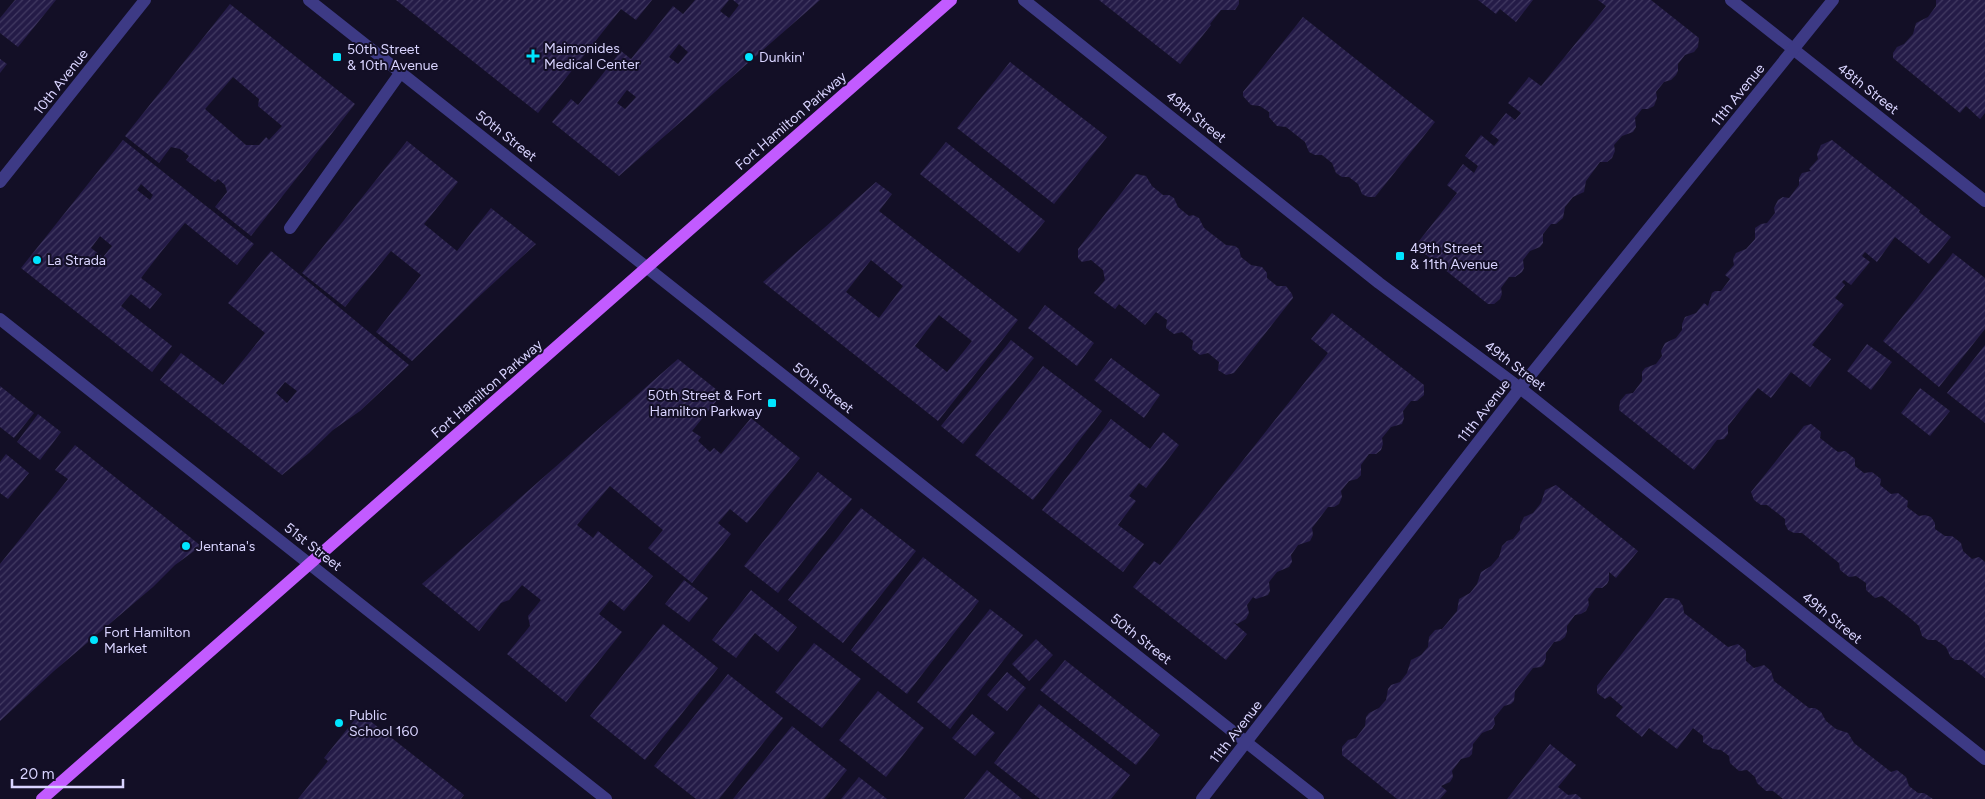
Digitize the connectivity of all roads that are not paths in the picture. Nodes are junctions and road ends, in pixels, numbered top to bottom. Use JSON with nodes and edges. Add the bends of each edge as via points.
{"nodes":[{"id":1,"x":145,"y":0,"type":"edge"},
{"id":2,"x":309,"y":0,"type":"edge"},
{"id":3,"x":951,"y":0,"type":"edge"},
{"id":4,"x":1024,"y":0,"type":"edge"},
{"id":5,"x":1731,"y":0,"type":"edge"},
{"id":6,"x":1833,"y":0,"type":"edge"},
{"id":7,"x":1794,"y":49,"type":"junction"},
{"id":8,"x":400,"y":72,"type":"junction"},
{"id":9,"x":0,"y":182,"type":"edge"},
{"id":10,"x":1985,"y":201,"type":"edge"},
{"id":11,"x":290,"y":228,"type":"dead end"},
{"id":12,"x":648,"y":268,"type":"junction"},
{"id":13,"x":0,"y":319,"type":"edge"},
{"id":14,"x":1520,"y":388,"type":"junction"},
{"id":15,"x":310,"y":564,"type":"junction"},
{"id":16,"x":1247,"y":742,"type":"junction"},
{"id":17,"x":1985,"y":759,"type":"edge"},
{"id":18,"x":42,"y":799,"type":"edge"},
{"id":19,"x":606,"y":799,"type":"edge"},
{"id":20,"x":1202,"y":799,"type":"edge"},
{"id":21,"x":1318,"y":799,"type":"edge"}],
"edges":[{"from":1,"to":9,"type":"street","name":"10th Avenue"},
{"from":2,"to":8,"type":"street","name":"50th Street"},
{"from":3,"to":12,"type":"main road","name":"Fort Hamilton Parkway"},
{"from":4,"to":14,"type":"street","name":"49th Street","via":[[1379,283]]},
{"from":5,"to":7,"type":"street","name":"48th Street"},
{"from":6,"to":7,"type":"street","name":"11th Avenue"},
{"from":7,"to":10,"type":"street","name":"48th Street"},
{"from":7,"to":14,"type":"street","name":"11th Avenue"},
{"from":8,"to":11,"type":"street"},
{"from":8,"to":12,"type":"street","name":"50th Street"},
{"from":12,"to":15,"type":"main road","name":"Fort Hamilton Parkway"},
{"from":12,"to":16,"type":"street","name":"50th Street"},
{"from":13,"to":15,"type":"street","name":"51st Street"},
{"from":14,"to":16,"type":"street","name":"11th Avenue"},
{"from":14,"to":17,"type":"street","name":"49th Street"},
{"from":15,"to":18,"type":"main road","name":"Fort Hamilton Parkway"},
{"from":15,"to":19,"type":"street","name":"51st Street"},
{"from":16,"to":20,"type":"street","name":"11th Avenue"},
{"from":16,"to":21,"type":"street","name":"50th Street"}]}
